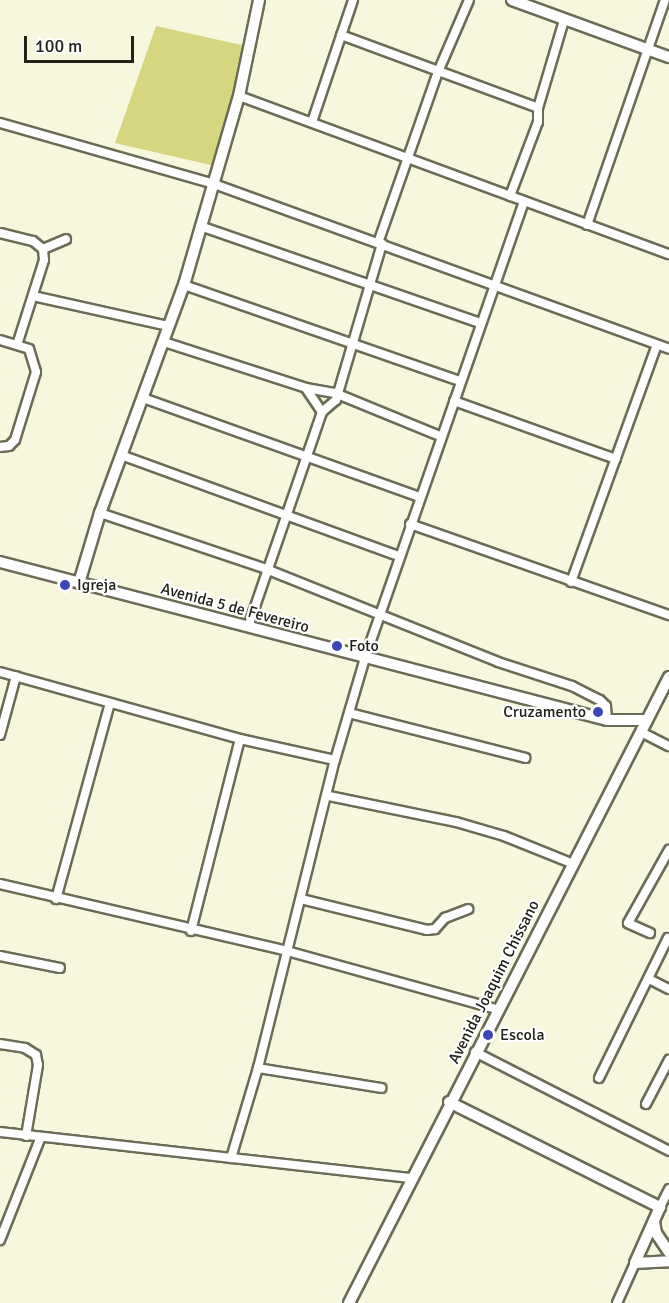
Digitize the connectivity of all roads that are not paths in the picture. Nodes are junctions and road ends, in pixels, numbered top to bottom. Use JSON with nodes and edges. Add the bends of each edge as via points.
{"nodes":[{"id":1,"x":259,"y":0,"type":"edge"},
{"id":2,"x":354,"y":0,"type":"edge"},
{"id":3,"x":469,"y":0,"type":"edge"},
{"id":4,"x":512,"y":0,"type":"edge"},
{"id":5,"x":665,"y":0,"type":"edge"},
{"id":6,"x":564,"y":20,"type":"junction"},
{"id":7,"x":341,"y":35,"type":"junction"},
{"id":8,"x":646,"y":49,"type":"junction"},
{"id":9,"x":669,"y":57,"type":"edge"},
{"id":10,"x":438,"y":72,"type":"junction"},
{"id":11,"x":239,"y":96,"type":"junction"},
{"id":12,"x":538,"y":108,"type":"junction"},
{"id":13,"x":312,"y":122,"type":"junction"},
{"id":14,"x":0,"y":123,"type":"edge"},
{"id":15,"x":408,"y":157,"type":"junction"},
{"id":16,"x":214,"y":183,"type":"junction"},
{"id":17,"x":510,"y":196,"type":"junction"},
{"id":18,"x":524,"y":202,"type":"junction"},
{"id":19,"x":587,"y":225,"type":"junction"},
{"id":20,"x":200,"y":226,"type":"junction"},
{"id":21,"x":0,"y":233,"type":"edge"},
{"id":22,"x":66,"y":239,"type":"dead end"},
{"id":23,"x":380,"y":244,"type":"junction"},
{"id":24,"x":43,"y":249,"type":"junction"},
{"id":25,"x":669,"y":254,"type":"edge"},
{"id":26,"x":368,"y":283,"type":"junction"},
{"id":27,"x":184,"y":285,"type":"junction"},
{"id":28,"x":492,"y":285,"type":"junction"},
{"id":29,"x":33,"y":296,"type":"junction"},
{"id":30,"x":480,"y":323,"type":"junction"},
{"id":31,"x":168,"y":326,"type":"junction"},
{"id":32,"x":0,"y":340,"type":"edge"},
{"id":33,"x":164,"y":342,"type":"junction"},
{"id":34,"x":350,"y":342,"type":"junction"},
{"id":35,"x":17,"y":345,"type":"junction"},
{"id":36,"x":657,"y":345,"type":"junction"},
{"id":37,"x":669,"y":349,"type":"edge"},
{"id":38,"x":460,"y":381,"type":"junction"},
{"id":39,"x":306,"y":388,"type":"junction"},
{"id":40,"x":335,"y":393,"type":"junction"},
{"id":41,"x":142,"y":398,"type":"junction"},
{"id":42,"x":454,"y":401,"type":"junction"},
{"id":43,"x":322,"y":412,"type":"junction"},
{"id":44,"x":440,"y":436,"type":"junction"},
{"id":45,"x":0,"y":447,"type":"edge"},
{"id":46,"x":121,"y":455,"type":"junction"},
{"id":47,"x":305,"y":455,"type":"junction"},
{"id":48,"x":616,"y":459,"type":"junction"},
{"id":49,"x":419,"y":497,"type":"junction"},
{"id":50,"x":100,"y":513,"type":"junction"},
{"id":51,"x":287,"y":513,"type":"junction"},
{"id":52,"x":410,"y":524,"type":"junction"},
{"id":53,"x":399,"y":556,"type":"junction"},
{"id":54,"x":0,"y":562,"type":"edge"},
{"id":55,"x":266,"y":569,"type":"junction"},
{"id":56,"x":571,"y":582,"type":"junction"},
{"id":57,"x":79,"y":583,"type":"junction"},
{"id":58,"x":381,"y":613,"type":"junction"},
{"id":59,"x":669,"y":615,"type":"edge"},
{"id":60,"x":248,"y":627,"type":"junction"},
{"id":61,"x":365,"y":658,"type":"junction"},
{"id":62,"x":0,"y":672,"type":"edge"},
{"id":63,"x":16,"y":676,"type":"junction"},
{"id":64,"x":669,"y":677,"type":"edge"},
{"id":65,"x":110,"y":703,"type":"junction"},
{"id":66,"x":349,"y":713,"type":"junction"},
{"id":67,"x":609,"y":720,"type":"junction"},
{"id":68,"x":647,"y":720,"type":"junction"},
{"id":69,"x":0,"y":735,"type":"edge"},
{"id":70,"x":638,"y":737,"type":"junction"},
{"id":71,"x":240,"y":740,"type":"junction"},
{"id":72,"x":669,"y":746,"type":"edge"},
{"id":73,"x":525,"y":758,"type":"dead end"},
{"id":74,"x":335,"y":760,"type":"junction"},
{"id":75,"x":329,"y":796,"type":"junction"},
{"id":76,"x":668,"y":854,"type":"edge"},
{"id":77,"x":571,"y":863,"type":"junction"},
{"id":78,"x":0,"y":884,"type":"edge"},
{"id":79,"x":56,"y":899,"type":"junction"},
{"id":80,"x":301,"y":899,"type":"junction"},
{"id":81,"x":468,"y":909,"type":"dead end"},
{"id":82,"x":191,"y":931,"type":"junction"},
{"id":83,"x":650,"y":933,"type":"dead end"},
{"id":84,"x":668,"y":938,"type":"edge"},
{"id":85,"x":287,"y":951,"type":"junction"},
{"id":86,"x":0,"y":956,"type":"edge"},
{"id":87,"x":60,"y":968,"type":"dead end"},
{"id":88,"x":649,"y":979,"type":"junction"},
{"id":89,"x":669,"y":989,"type":"edge"},
{"id":90,"x":496,"y":1009,"type":"junction"},
{"id":91,"x":0,"y":1044,"type":"edge"},
{"id":92,"x":475,"y":1052,"type":"junction"},
{"id":93,"x":669,"y":1060,"type":"edge"},
{"id":94,"x":258,"y":1068,"type":"junction"},
{"id":95,"x":599,"y":1078,"type":"dead end"},
{"id":96,"x":381,"y":1088,"type":"dead end"},
{"id":97,"x":449,"y":1102,"type":"junction"},
{"id":98,"x":646,"y":1104,"type":"dead end"},
{"id":99,"x":0,"y":1132,"type":"edge"},
{"id":100,"x":26,"y":1136,"type":"junction"},
{"id":101,"x":40,"y":1139,"type":"junction"},
{"id":102,"x":669,"y":1151,"type":"edge"},
{"id":103,"x":231,"y":1158,"type":"junction"},
{"id":104,"x":410,"y":1178,"type":"junction"},
{"id":105,"x":669,"y":1189,"type":"edge"},
{"id":106,"x":660,"y":1207,"type":"junction"},
{"id":107,"x":4,"y":1220,"type":"edge"},
{"id":108,"x":654,"y":1221,"type":"junction"},
{"id":109,"x":0,"y":1240,"type":"edge"},
{"id":110,"x":669,"y":1252,"type":"edge"},
{"id":111,"x":669,"y":1261,"type":"edge"},
{"id":112,"x":635,"y":1263,"type":"junction"},
{"id":113,"x":349,"y":1303,"type":"edge"},
{"id":114,"x":617,"y":1303,"type":"edge"}],
"edges":[{"from":1,"to":11,"type":"street"},
{"from":2,"to":7,"type":"street"},
{"from":3,"to":10,"type":"street"},
{"from":4,"to":6,"type":"street"},
{"from":5,"to":8,"type":"street"},
{"from":6,"to":8,"type":"street"},
{"from":6,"to":12,"type":"street"},
{"from":7,"to":10,"type":"street"},
{"from":7,"to":13,"type":"street"},
{"from":8,"to":9,"type":"street"},
{"from":8,"to":19,"type":"street"},
{"from":10,"to":12,"type":"street"},
{"from":10,"to":15,"type":"street"},
{"from":11,"to":13,"type":"street"},
{"from":11,"to":16,"type":"street"},
{"from":12,"to":17,"type":"street","via":[[538,122]]},
{"from":13,"to":15,"type":"street"},
{"from":14,"to":16,"type":"street"},
{"from":15,"to":17,"type":"street"},
{"from":15,"to":23,"type":"street"},
{"from":16,"to":20,"type":"street"},
{"from":16,"to":23,"type":"street"},
{"from":17,"to":18,"type":"street"},
{"from":18,"to":19,"type":"street"},
{"from":18,"to":28,"type":"street"},
{"from":19,"to":25,"type":"street"},
{"from":20,"to":26,"type":"street"},
{"from":20,"to":27,"type":"street"},
{"from":21,"to":24,"type":"street","via":[[33,241]]},
{"from":22,"to":24,"type":"street"},
{"from":23,"to":26,"type":"street"},
{"from":23,"to":28,"type":"street"},
{"from":24,"to":29,"type":"street","via":[[44,260]]},
{"from":26,"to":30,"type":"street"},
{"from":26,"to":34,"type":"street"},
{"from":27,"to":31,"type":"street"},
{"from":27,"to":34,"type":"street"},
{"from":28,"to":30,"type":"street"},
{"from":28,"to":36,"type":"street"},
{"from":29,"to":31,"type":"street"},
{"from":29,"to":35,"type":"street"},
{"from":30,"to":38,"type":"street"},
{"from":31,"to":33,"type":"street"},
{"from":32,"to":35,"type":"street"},
{"from":33,"to":39,"type":"street"},
{"from":33,"to":41,"type":"street"},
{"from":34,"to":38,"type":"street"},
{"from":34,"to":40,"type":"street"},
{"from":35,"to":45,"type":"street","via":[[29,349],[36,372],[15,440]]},
{"from":36,"to":37,"type":"street"},
{"from":36,"to":48,"type":"street"},
{"from":38,"to":42,"type":"street"},
{"from":39,"to":40,"type":"street"},
{"from":39,"to":43,"type":"street"},
{"from":40,"to":43,"type":"street","via":[[332,405]]},
{"from":40,"to":44,"type":"street"},
{"from":41,"to":46,"type":"street"},
{"from":41,"to":47,"type":"street"},
{"from":42,"to":44,"type":"street"},
{"from":42,"to":48,"type":"street"},
{"from":43,"to":47,"type":"street"},
{"from":44,"to":49,"type":"street"},
{"from":46,"to":50,"type":"street"},
{"from":46,"to":51,"type":"street"},
{"from":47,"to":49,"type":"street"},
{"from":47,"to":51,"type":"street"},
{"from":48,"to":56,"type":"street"},
{"from":49,"to":52,"type":"street"},
{"from":50,"to":55,"type":"street"},
{"from":50,"to":57,"type":"street"},
{"from":51,"to":53,"type":"street"},
{"from":51,"to":55,"type":"street"},
{"from":52,"to":53,"type":"street"},
{"from":52,"to":56,"type":"street"},
{"from":53,"to":58,"type":"street"},
{"from":54,"to":57,"type":"street","name":"Avenida 5 de Fevereiro"},
{"from":55,"to":58,"type":"street"},
{"from":55,"to":60,"type":"street"},
{"from":56,"to":59,"type":"street"},
{"from":57,"to":60,"type":"street","name":"Avenida 5 de Fevereiro"},
{"from":58,"to":61,"type":"street"},
{"from":58,"to":67,"type":"street","via":[[592,695],[606,706]]},
{"from":60,"to":61,"type":"street","name":"Avenida 5 de Fevereiro"},
{"from":61,"to":66,"type":"street"},
{"from":61,"to":67,"type":"street","name":"Avenida 5 de Fevereiro"},
{"from":62,"to":63,"type":"street"},
{"from":63,"to":65,"type":"street"},
{"from":63,"to":69,"type":"street"},
{"from":64,"to":68,"type":"street","name":"Avenida Joaquim Chissano"},
{"from":65,"to":71,"type":"street"},
{"from":65,"to":79,"type":"street"},
{"from":66,"to":73,"type":"street"},
{"from":66,"to":74,"type":"street"},
{"from":67,"to":68,"type":"street","name":"Avenida 5 de Fevereiro"},
{"from":67,"to":70,"type":"street"},
{"from":68,"to":70,"type":"street","name":"Avenida Joaquim Chissano"},
{"from":70,"to":72,"type":"street"},
{"from":70,"to":77,"type":"street","name":"Avenida Joaquim Chissano"},
{"from":71,"to":74,"type":"street"},
{"from":71,"to":82,"type":"street"},
{"from":74,"to":75,"type":"street"},
{"from":75,"to":77,"type":"street","via":[[456,822]]},
{"from":75,"to":80,"type":"street"},
{"from":76,"to":83,"type":"street","via":[[628,923]]},
{"from":77,"to":90,"type":"street","name":"Avenida Joaquim Chissano"},
{"from":78,"to":79,"type":"street"},
{"from":79,"to":82,"type":"street"},
{"from":80,"to":81,"type":"street","via":[[427,930]]},
{"from":80,"to":85,"type":"street"},
{"from":82,"to":85,"type":"street"},
{"from":84,"to":88,"type":"street"},
{"from":85,"to":90,"type":"street"},
{"from":85,"to":94,"type":"street"},
{"from":86,"to":87,"type":"street"},
{"from":88,"to":89,"type":"street"},
{"from":88,"to":95,"type":"street"},
{"from":90,"to":92,"type":"street","name":"Avenida Joaquim Chissano"},
{"from":91,"to":100,"type":"street","via":[[25,1048],[36,1055],[38,1065]]},
{"from":92,"to":97,"type":"street","name":"Avenida Joaquim Chissano"},
{"from":92,"to":102,"type":"street"},
{"from":93,"to":98,"type":"street"},
{"from":94,"to":96,"type":"street"},
{"from":94,"to":103,"type":"street"},
{"from":97,"to":104,"type":"street","name":"Avenida Joaquim Chissano"},
{"from":97,"to":106,"type":"street"},
{"from":99,"to":100,"type":"street"},
{"from":100,"to":101,"type":"street"},
{"from":101,"to":103,"type":"street"},
{"from":101,"to":107,"type":"street"},
{"from":103,"to":104,"type":"street"},
{"from":104,"to":113,"type":"street","name":"Avenida Joaquim Chissano"},
{"from":105,"to":106,"type":"street"},
{"from":106,"to":108,"type":"street"},
{"from":107,"to":109,"type":"street"},
{"from":108,"to":110,"type":"street","via":[[656,1233]]},
{"from":108,"to":112,"type":"street"},
{"from":111,"to":112,"type":"street"},
{"from":112,"to":114,"type":"street"}]}
